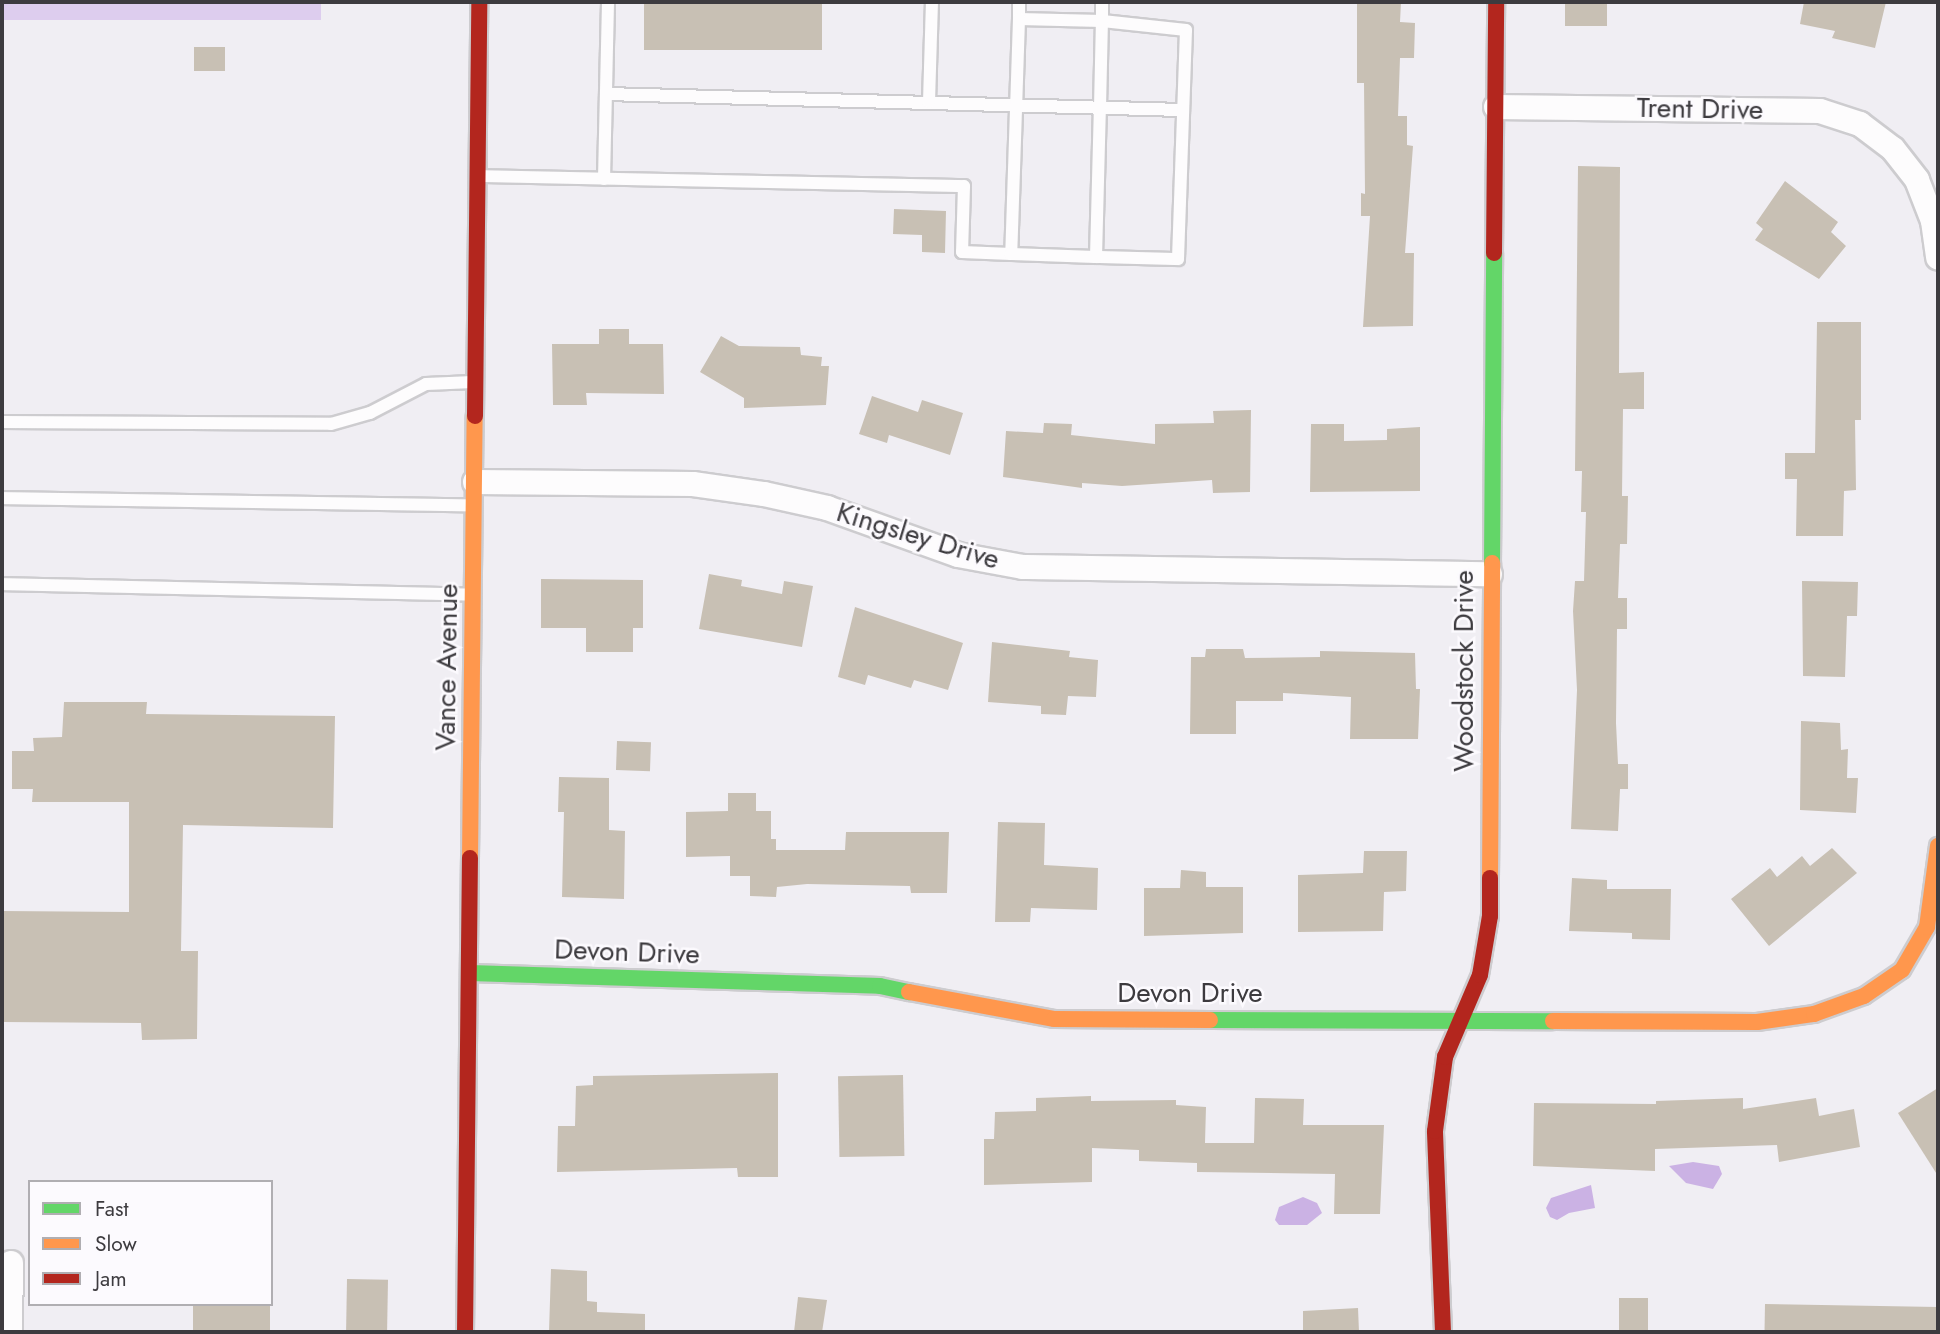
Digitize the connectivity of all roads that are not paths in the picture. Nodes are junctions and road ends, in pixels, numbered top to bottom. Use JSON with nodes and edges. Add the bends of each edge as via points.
{"nodes":[{"id":1,"x":479,"y":2,"type":"edge"},
{"id":2,"x":608,"y":2,"type":"edge"},
{"id":3,"x":932,"y":2,"type":"edge"},
{"id":4,"x":1019,"y":2,"type":"edge"},
{"id":5,"x":1102,"y":2,"type":"edge"},
{"id":6,"x":1496,"y":2,"type":"edge"},
{"id":7,"x":1019,"y":19,"type":"junction"},
{"id":8,"x":1102,"y":21,"type":"junction"},
{"id":9,"x":606,"y":94,"type":"junction"},
{"id":10,"x":929,"y":102,"type":"junction"},
{"id":11,"x":1016,"y":104,"type":"junction"},
{"id":12,"x":1100,"y":107,"type":"junction"},
{"id":13,"x":1496,"y":107,"type":"junction"},
{"id":14,"x":1183,"y":110,"type":"junction"},
{"id":15,"x":478,"y":176,"type":"junction"},
{"id":16,"x":604,"y":179,"type":"junction"},
{"id":17,"x":1011,"y":254,"type":"junction"},
{"id":18,"x":1096,"y":257,"type":"junction"},
{"id":19,"x":1938,"y":258,"type":"edge"},
{"id":20,"x":477,"y":382,"type":"junction"},
{"id":21,"x":2,"y":422,"type":"edge"},
{"id":22,"x":475,"y":494,"type":"junction"},
{"id":23,"x":2,"y":498,"type":"edge"},
{"id":24,"x":1490,"y":574,"type":"junction"},
{"id":25,"x":2,"y":584,"type":"edge"},
{"id":26,"x":474,"y":595,"type":"junction"},
{"id":27,"x":1938,"y":846,"type":"edge"},
{"id":28,"x":470,"y":973,"type":"junction"},
{"id":29,"x":1460,"y":1018,"type":"junction"},
{"id":30,"x":10,"y":1263,"type":"dead end"},
{"id":31,"x":10,"y":1332,"type":"edge"},
{"id":32,"x":465,"y":1332,"type":"edge"},
{"id":33,"x":1443,"y":1332,"type":"edge"}],
"edges":[{"from":1,"to":15,"type":"street","name":"Vance Avenue"},
{"from":2,"to":9,"type":"lane"},
{"from":3,"to":10,"type":"lane"},
{"from":4,"to":7,"type":"lane"},
{"from":5,"to":8,"type":"lane"},
{"from":6,"to":13,"type":"street","name":"Woodstock Drive"},
{"from":7,"to":8,"type":"lane"},
{"from":7,"to":11,"type":"lane"},
{"from":8,"to":12,"type":"lane"},
{"from":8,"to":14,"type":"lane","via":[[1186,30]]},
{"from":9,"to":10,"type":"lane"},
{"from":9,"to":16,"type":"lane"},
{"from":10,"to":11,"type":"lane"},
{"from":11,"to":12,"type":"lane"},
{"from":11,"to":17,"type":"lane"},
{"from":12,"to":14,"type":"lane"},
{"from":12,"to":18,"type":"lane"},
{"from":13,"to":19,"type":"street","name":"Trent Drive","via":[[1820,111],[1860,124],[1893,149],[1917,180],[1933,221]]},
{"from":13,"to":24,"type":"street","name":"Woodstock Drive"},
{"from":14,"to":18,"type":"lane","via":[[1178,259]]},
{"from":15,"to":16,"type":"lane"},
{"from":15,"to":20,"type":"street","name":"Vance Avenue"},
{"from":16,"to":17,"type":"lane","via":[[964,186],[962,253]]},
{"from":17,"to":18,"type":"lane"},
{"from":20,"to":21,"type":"lane","via":[[426,384],[370,414],[331,424]]},
{"from":20,"to":22,"type":"street","name":"Vance Avenue"},
{"from":22,"to":23,"type":"lane"},
{"from":22,"to":24,"type":"street","name":"Kingsley Drive","via":[[693,484],[827,508],[958,555],[1023,567]]},
{"from":22,"to":26,"type":"street","name":"Vance Avenue"},
{"from":24,"to":29,"type":"street","name":"Woodstock Drive","via":[[1490,916],[1480,975]]},
{"from":25,"to":26,"type":"lane"},
{"from":26,"to":28,"type":"street","name":"Vance Avenue"},
{"from":27,"to":29,"type":"street","name":"Devon Drive","via":[[1927,927],[1902,970],[1864,996],[1814,1014],[1758,1023]]},
{"from":28,"to":29,"type":"street","name":"Devon Drive","via":[[880,986],[1054,1019]]},
{"from":28,"to":32,"type":"street","name":"Vance Avenue"},
{"from":29,"to":33,"type":"street","name":"Woodstock Drive","via":[[1445,1057],[1436,1131]]},
{"from":30,"to":31,"type":"street"}]}
